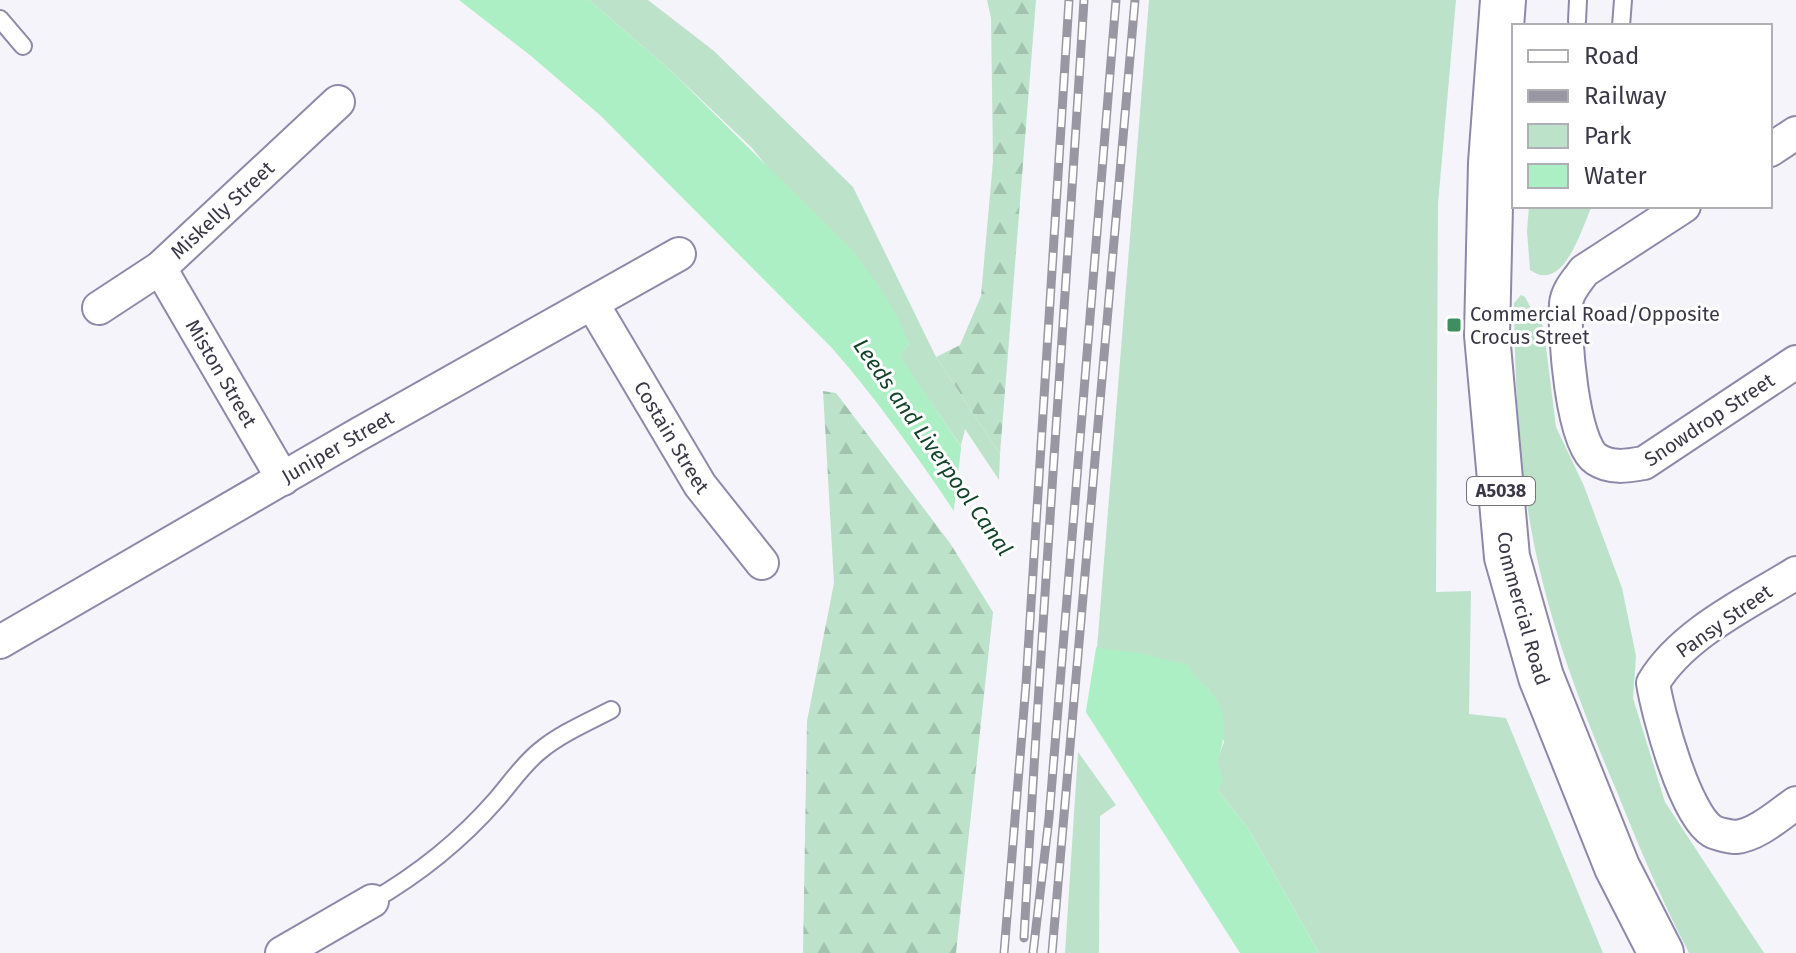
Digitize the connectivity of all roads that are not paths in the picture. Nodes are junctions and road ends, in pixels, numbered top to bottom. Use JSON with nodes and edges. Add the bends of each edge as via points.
{"nodes":[{"id":1,"x":1503,"y":0,"type":"edge"},
{"id":2,"x":1578,"y":0,"type":"edge"},
{"id":3,"x":1623,"y":0,"type":"edge"},
{"id":4,"x":0,"y":19,"type":"edge"},
{"id":5,"x":1577,"y":21,"type":"dead end"},
{"id":6,"x":1621,"y":24,"type":"edge"},
{"id":7,"x":23,"y":46,"type":"dead end"},
{"id":8,"x":338,"y":102,"type":"dead end"},
{"id":9,"x":1796,"y":133,"type":"edge"},
{"id":10,"x":1772,"y":149,"type":"edge"},
{"id":11,"x":1681,"y":208,"type":"edge"},
{"id":12,"x":679,"y":254,"type":"dead end"},
{"id":13,"x":160,"y":268,"type":"junction"},
{"id":14,"x":592,"y":303,"type":"junction"},
{"id":15,"x":99,"y":308,"type":"dead end"},
{"id":16,"x":1796,"y":362,"type":"edge"},
{"id":17,"x":283,"y":479,"type":"junction"},
{"id":18,"x":762,"y":563,"type":"dead end"},
{"id":19,"x":1796,"y":573,"type":"edge"},
{"id":20,"x":0,"y":642,"type":"edge"},
{"id":21,"x":611,"y":710,"type":"dead end"},
{"id":22,"x":1796,"y":803,"type":"edge"},
{"id":23,"x":372,"y":901,"type":"joint"},
{"id":24,"x":282,"y":953,"type":"edge"},
{"id":25,"x":1661,"y":953,"type":"edge"}],
"edges":[{"from":1,"to":25,"type":"main road","name":"Commercial Road","number":"A5038","via":[[1491,163],[1487,335],[1507,557],[1541,677],[1617,867]]},
{"from":2,"to":5,"type":"lane"},
{"from":3,"to":6,"type":"lane"},
{"from":4,"to":7,"type":"lane"},
{"from":8,"to":13,"type":"street","name":"Miskelly Street"},
{"from":9,"to":10,"type":"street"},
{"from":11,"to":16,"type":"street","name":"Snowdrop Street","via":[[1584,271],[1566,301],[1572,394],[1580,437],[1594,458],[1616,467],[1644,463]]},
{"from":12,"to":14,"type":"street","name":"Juniper Street"},
{"from":13,"to":15,"type":"street","name":"Miskelly Street"},
{"from":13,"to":17,"type":"street","name":"Miston Street"},
{"from":14,"to":17,"type":"street","name":"Juniper Street"},
{"from":14,"to":18,"type":"street","name":"Costain Street","via":[[700,485]]},
{"from":17,"to":20,"type":"street","name":"Juniper Street"},
{"from":19,"to":22,"type":"street","name":"Pansy Street","via":[[1687,642],[1653,683],[1658,717],[1693,809],[1712,831],[1736,837]]},
{"from":21,"to":23,"type":"lane","via":[[542,749],[434,859]]},
{"from":23,"to":24,"type":"street"}]}
